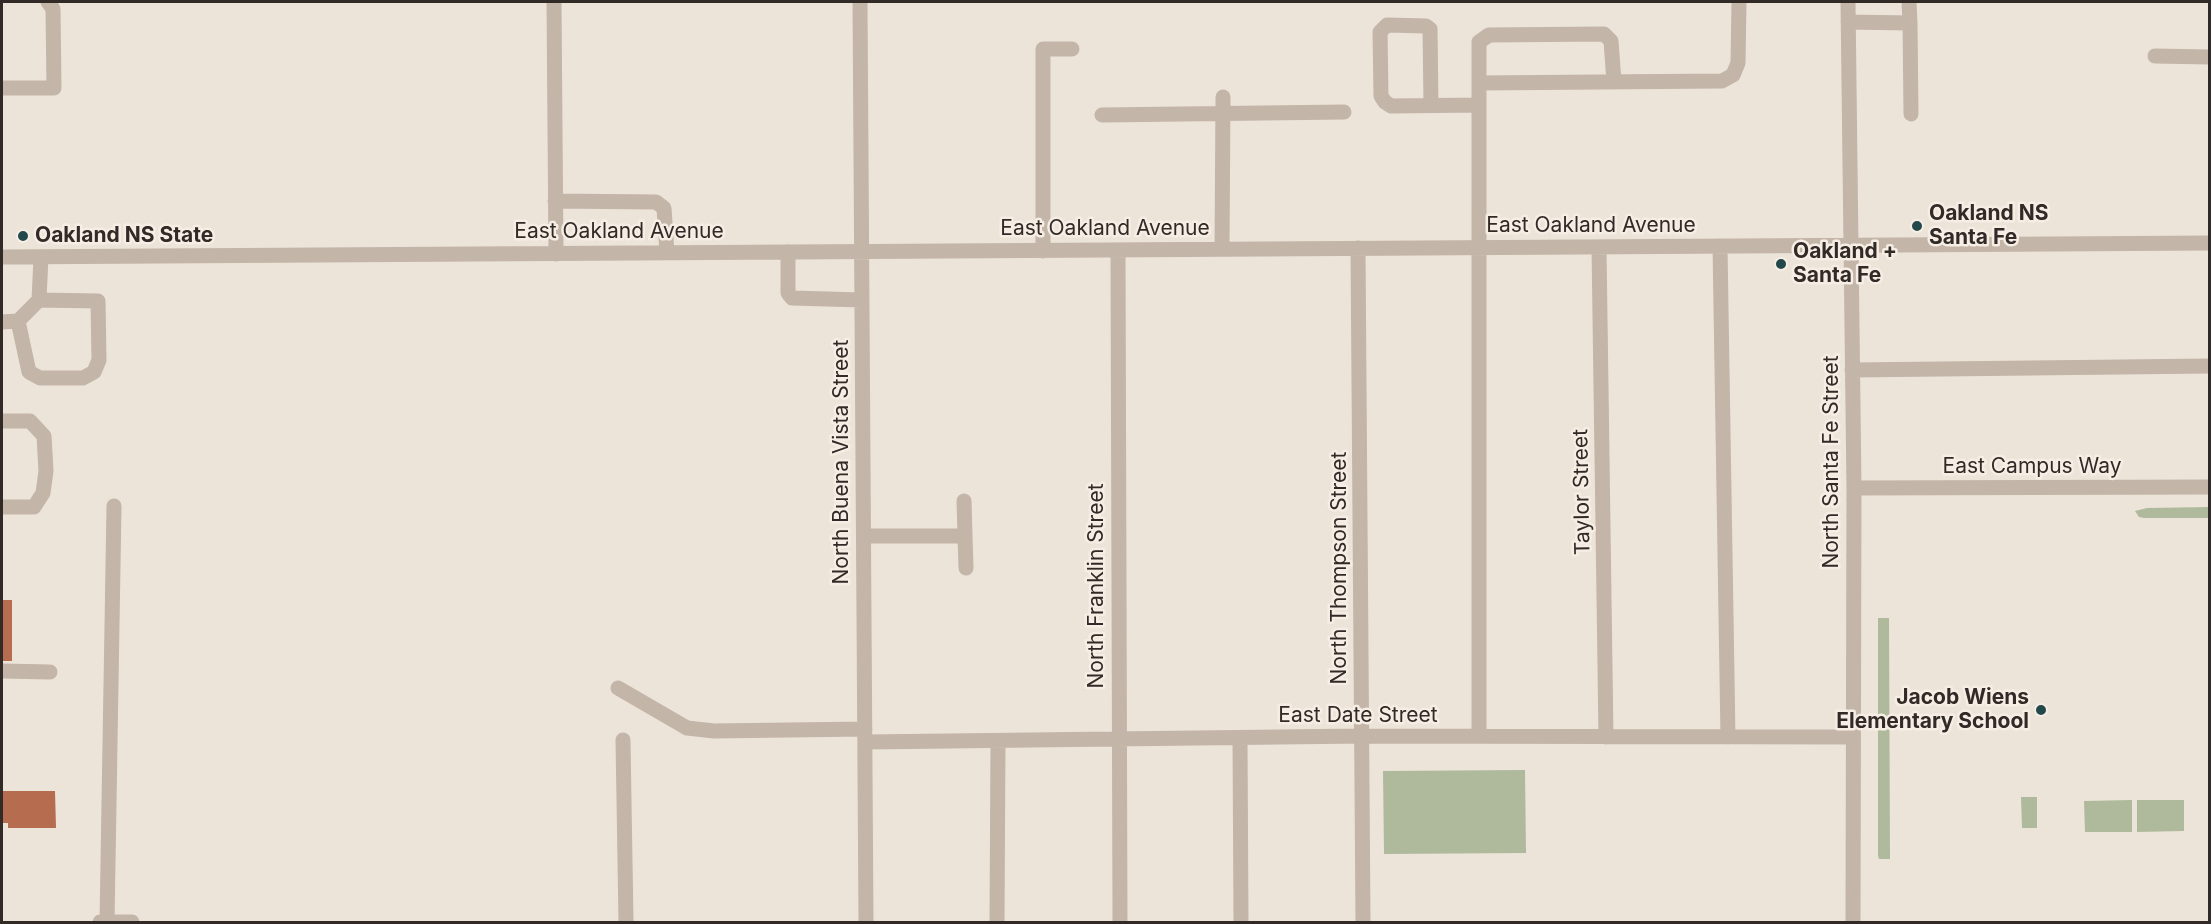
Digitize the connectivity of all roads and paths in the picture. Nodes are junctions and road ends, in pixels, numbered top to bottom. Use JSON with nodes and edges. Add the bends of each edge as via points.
{"nodes":[{"id":1,"x":48,"y":2,"type":"edge"},
{"id":2,"x":554,"y":2,"type":"edge"},
{"id":3,"x":860,"y":2,"type":"edge"},
{"id":4,"x":1739,"y":2,"type":"edge"},
{"id":5,"x":1848,"y":2,"type":"edge"},
{"id":6,"x":1910,"y":2,"type":"edge"},
{"id":7,"x":1848,"y":22,"type":"junction"},
{"id":8,"x":1910,"y":23,"type":"junction"},
{"id":9,"x":1072,"y":49,"type":"dead end"},
{"id":10,"x":2155,"y":56,"type":"dead end"},
{"id":11,"x":2210,"y":57,"type":"edge"},
{"id":12,"x":1614,"y":82,"type":"junction"},
{"id":13,"x":1479,"y":83,"type":"junction"},
{"id":14,"x":2,"y":88,"type":"edge"},
{"id":15,"x":1223,"y":105,"type":"junction"},
{"id":16,"x":1431,"y":105,"type":"junction"},
{"id":17,"x":1479,"y":105,"type":"junction"},
{"id":18,"x":1344,"y":112,"type":"dead end"},
{"id":19,"x":1911,"y":114,"type":"dead end"},
{"id":20,"x":1102,"y":115,"type":"dead end"},
{"id":21,"x":555,"y":201,"type":"junction"},
{"id":22,"x":2210,"y":243,"type":"edge"},
{"id":23,"x":1851,"y":245,"type":"junction"},
{"id":24,"x":1720,"y":246,"type":"junction"},
{"id":25,"x":1599,"y":247,"type":"junction"},
{"id":26,"x":1358,"y":248,"type":"junction"},
{"id":27,"x":1479,"y":248,"type":"junction"},
{"id":28,"x":1222,"y":249,"type":"junction"},
{"id":29,"x":1043,"y":250,"type":"junction"},
{"id":30,"x":1118,"y":250,"type":"junction"},
{"id":31,"x":788,"y":252,"type":"junction"},
{"id":32,"x":862,"y":252,"type":"junction"},
{"id":33,"x":667,"y":253,"type":"junction"},
{"id":34,"x":556,"y":254,"type":"junction"},
{"id":35,"x":42,"y":256,"type":"junction"},
{"id":36,"x":2,"y":257,"type":"edge"},
{"id":37,"x":39,"y":300,"type":"junction"},
{"id":38,"x":862,"y":300,"type":"junction"},
{"id":39,"x":18,"y":321,"type":"junction"},
{"id":40,"x":2,"y":322,"type":"edge"},
{"id":41,"x":2210,"y":366,"type":"edge"},
{"id":42,"x":1852,"y":370,"type":"junction"},
{"id":43,"x":2,"y":421,"type":"edge"},
{"id":44,"x":2210,"y":487,"type":"edge"},
{"id":45,"x":1854,"y":488,"type":"junction"},
{"id":46,"x":964,"y":501,"type":"dead end"},
{"id":47,"x":114,"y":506,"type":"dead end"},
{"id":48,"x":2,"y":507,"type":"edge"},
{"id":49,"x":864,"y":536,"type":"junction"},
{"id":50,"x":965,"y":536,"type":"junction"},
{"id":51,"x":966,"y":568,"type":"dead end"},
{"id":52,"x":2,"y":671,"type":"edge"},
{"id":53,"x":50,"y":672,"type":"dead end"},
{"id":54,"x":618,"y":688,"type":"dead end"},
{"id":55,"x":865,"y":735,"type":"junction"},
{"id":56,"x":1362,"y":736,"type":"junction"},
{"id":57,"x":1479,"y":736,"type":"junction"},
{"id":58,"x":1606,"y":737,"type":"junction"},
{"id":59,"x":1728,"y":737,"type":"junction"},
{"id":60,"x":1853,"y":737,"type":"junction"},
{"id":61,"x":1240,"y":738,"type":"junction"},
{"id":62,"x":622,"y":740,"type":"dead end"},
{"id":63,"x":1119,"y":740,"type":"junction"},
{"id":64,"x":998,"y":741,"type":"junction"},
{"id":65,"x":98,"y":922,"type":"edge"},
{"id":66,"x":107,"y":922,"type":"edge"},
{"id":67,"x":132,"y":922,"type":"edge"},
{"id":68,"x":626,"y":922,"type":"edge"},
{"id":69,"x":866,"y":922,"type":"edge"},
{"id":70,"x":997,"y":922,"type":"edge"},
{"id":71,"x":1120,"y":922,"type":"edge"},
{"id":72,"x":1241,"y":922,"type":"edge"},
{"id":73,"x":1364,"y":922,"type":"edge"},
{"id":74,"x":1853,"y":922,"type":"edge"}],
"edges":[{"from":1,"to":14,"type":"street","via":[[54,9],[54,88]]},
{"from":2,"to":21,"type":"street"},
{"from":3,"to":32,"type":"street","name":"North Buena Vista Street"},
{"from":4,"to":12,"type":"street","via":[[1738,63],[1733,75],[1722,81]]},
{"from":5,"to":7,"type":"street","name":"North Santa Fe Street"},
{"from":6,"to":8,"type":"street"},
{"from":7,"to":8,"type":"street"},
{"from":7,"to":23,"type":"street","name":"North Santa Fe Street"},
{"from":8,"to":19,"type":"street"},
{"from":9,"to":29,"type":"street","via":[[1043,49]]},
{"from":10,"to":11,"type":"street"},
{"from":12,"to":13,"type":"street"},
{"from":12,"to":13,"type":"street","via":[[1611,41],[1604,34],[1489,36],[1479,42]]},
{"from":13,"to":17,"type":"street"},
{"from":15,"to":18,"type":"street"},
{"from":15,"to":20,"type":"street"},
{"from":15,"to":28,"type":"street"},
{"from":16,"to":16,"type":"street","via":[[1392,106],[1381,96],[1382,29],[1430,29]]},
{"from":16,"to":17,"type":"street"},
{"from":17,"to":27,"type":"street"},
{"from":21,"to":33,"type":"street","via":[[656,202],[664,208]]},
{"from":21,"to":34,"type":"street"},
{"from":22,"to":23,"type":"street","name":"East Oakland Avenue"},
{"from":23,"to":24,"type":"street","name":"East Oakland Avenue"},
{"from":23,"to":42,"type":"street","name":"North Santa Fe Street"},
{"from":24,"to":25,"type":"street","name":"East Oakland Avenue"},
{"from":24,"to":59,"type":"street"},
{"from":25,"to":27,"type":"street","name":"East Oakland Avenue"},
{"from":25,"to":58,"type":"street","name":"Taylor Street"},
{"from":26,"to":27,"type":"street","name":"East Oakland Avenue"},
{"from":26,"to":28,"type":"street","name":"East Oakland Avenue"},
{"from":26,"to":56,"type":"street","name":"North Thompson Street"},
{"from":27,"to":57,"type":"street"},
{"from":28,"to":30,"type":"street","name":"East Oakland Avenue"},
{"from":29,"to":30,"type":"street","name":"East Oakland Avenue"},
{"from":29,"to":32,"type":"street","name":"East Oakland Avenue"},
{"from":30,"to":63,"type":"street","name":"North Franklin Street"},
{"from":31,"to":32,"type":"street","name":"East Oakland Avenue"},
{"from":31,"to":33,"type":"street","name":"East Oakland Avenue"},
{"from":31,"to":38,"type":"street","via":[[788,293],[792,298]]},
{"from":32,"to":38,"type":"street","name":"North Buena Vista Street"},
{"from":33,"to":34,"type":"street","name":"East Oakland Avenue"},
{"from":34,"to":35,"type":"street","name":"East Oakland Avenue"},
{"from":35,"to":36,"type":"street","name":"East Oakland Avenue"},
{"from":35,"to":37,"type":"street"},
{"from":37,"to":39,"type":"street"},
{"from":37,"to":39,"type":"street","via":[[98,301],[99,360],[94,372],[83,378],[40,378],[29,372]]},
{"from":38,"to":49,"type":"street","name":"North Buena Vista Street"},
{"from":39,"to":40,"type":"street"},
{"from":41,"to":42,"type":"street"},
{"from":42,"to":45,"type":"street","name":"North Santa Fe Street"},
{"from":43,"to":48,"type":"street","via":[[30,421],[44,436],[46,471],[43,493],[34,507]]},
{"from":44,"to":45,"type":"street","name":"East Campus Way"},
{"from":45,"to":60,"type":"street","name":"North Santa Fe Street"},
{"from":46,"to":50,"type":"street"},
{"from":47,"to":66,"type":"street"},
{"from":49,"to":50,"type":"street"},
{"from":49,"to":55,"type":"street","name":"North Buena Vista Street"},
{"from":50,"to":51,"type":"street"},
{"from":52,"to":53,"type":"street"},
{"from":54,"to":55,"type":"street","name":"East Date Street","via":[[687,728]]},
{"from":55,"to":64,"type":"street","name":"East Date Street"},
{"from":55,"to":69,"type":"street","name":"North Buena Vista Street"},
{"from":56,"to":57,"type":"street","name":"East Date Street"},
{"from":56,"to":61,"type":"street","name":"East Date Street"},
{"from":56,"to":73,"type":"street","name":"North Thompson Street"},
{"from":57,"to":58,"type":"street","name":"East Date Street"},
{"from":58,"to":59,"type":"street","name":"East Date Street"},
{"from":59,"to":60,"type":"street","name":"East Date Street"},
{"from":60,"to":74,"type":"street","name":"North Santa Fe Street"},
{"from":61,"to":63,"type":"street","name":"East Date Street"},
{"from":61,"to":72,"type":"street"},
{"from":62,"to":68,"type":"street"},
{"from":63,"to":64,"type":"street","name":"East Date Street"},
{"from":63,"to":71,"type":"street","name":"North Franklin Street"},
{"from":64,"to":70,"type":"street"},
{"from":65,"to":66,"type":"street"},
{"from":66,"to":67,"type":"street"}]}
